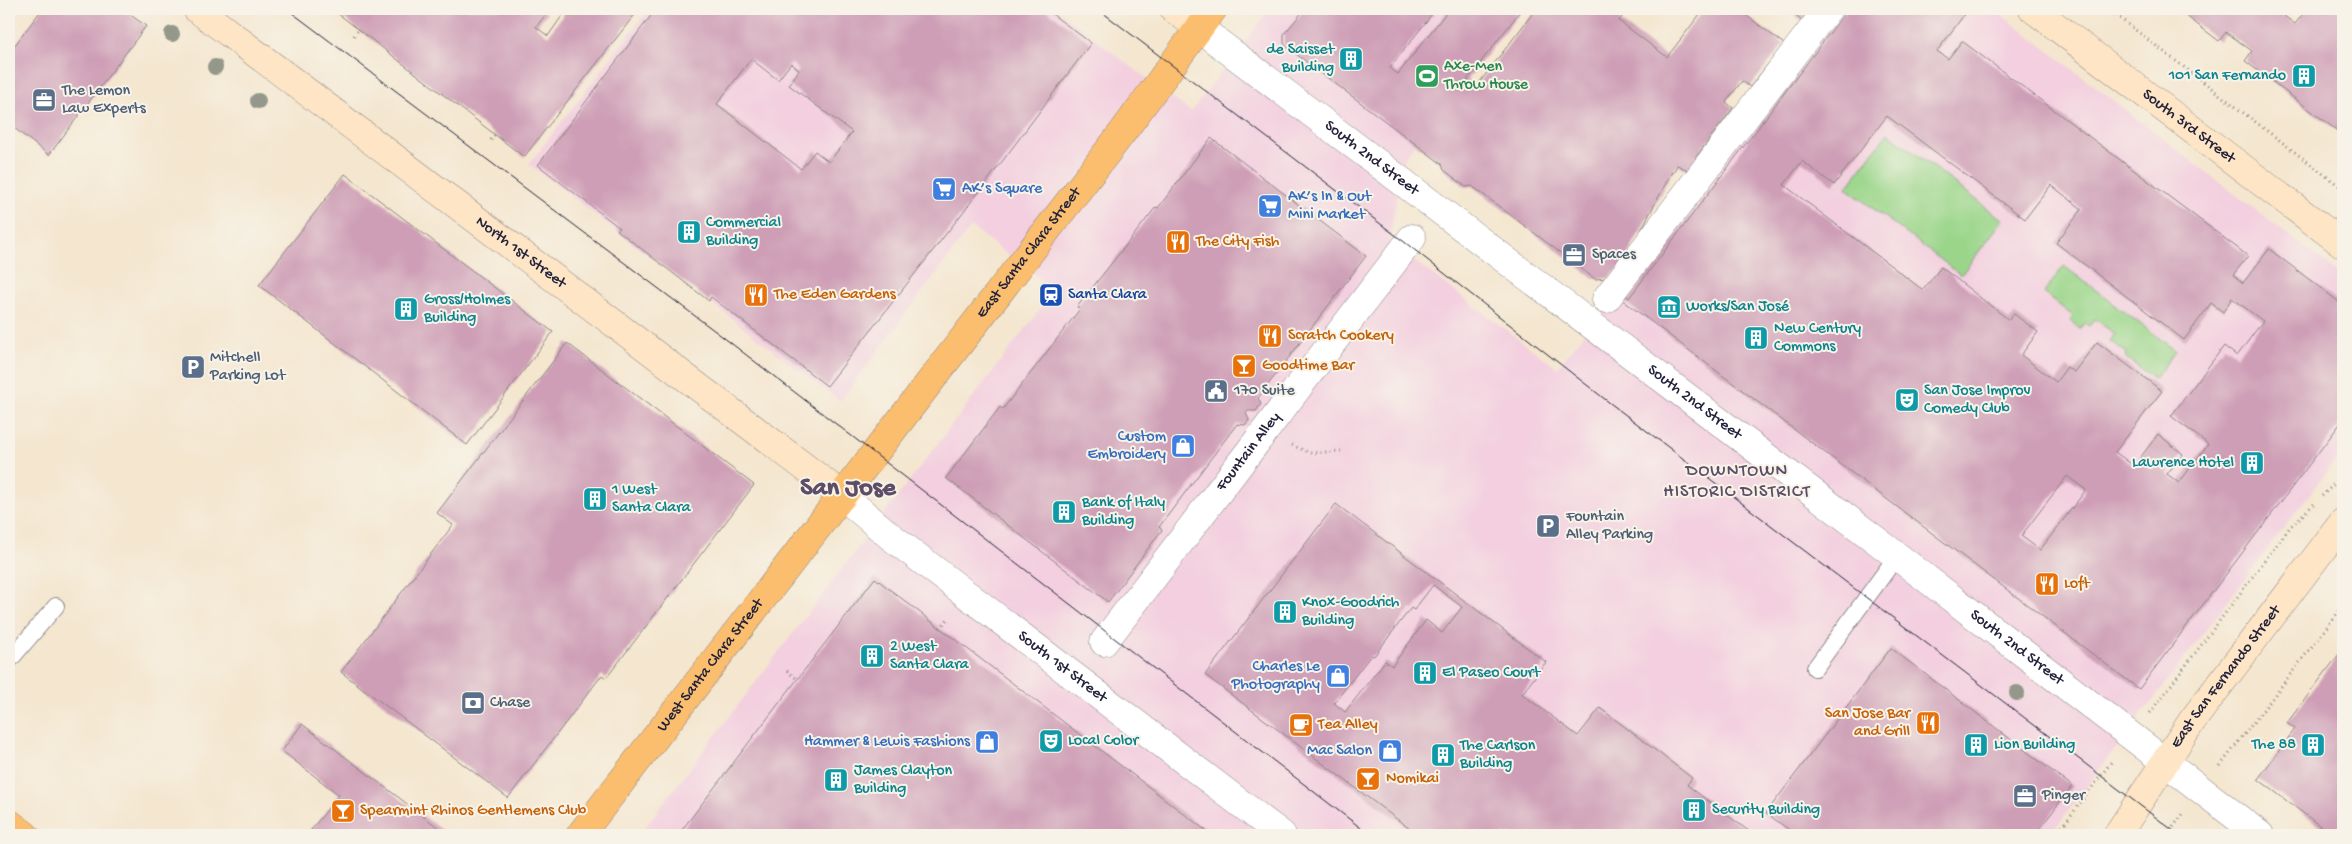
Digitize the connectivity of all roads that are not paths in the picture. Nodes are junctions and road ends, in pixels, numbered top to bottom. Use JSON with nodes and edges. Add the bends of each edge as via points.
{"nodes":[{"id":1,"x":197,"y":9,"type":"edge"},
{"id":2,"x":1174,"y":9,"type":"edge"},
{"id":3,"x":1828,"y":9,"type":"edge"},
{"id":4,"x":2033,"y":9,"type":"edge"},
{"id":5,"x":1206,"y":18,"type":"edge"},
{"id":6,"x":1412,"y":238,"type":"dead end"},
{"id":7,"x":2343,"y":244,"type":"edge"},
{"id":8,"x":1606,"y":299,"type":"dead end"},
{"id":9,"x":843,"y":496,"type":"junction"},
{"id":10,"x":2343,"y":522,"type":"edge"},
{"id":11,"x":1897,"y":556,"type":"junction"},
{"id":12,"x":56,"y":606,"type":"dead end"},
{"id":13,"x":1104,"y":642,"type":"dead end"},
{"id":14,"x":9,"y":661,"type":"edge"},
{"id":15,"x":1815,"y":668,"type":"dead end"},
{"id":16,"x":2163,"y":763,"type":"junction"},
{"id":17,"x":9,"y":823,"type":"edge"},
{"id":18,"x":25,"y":835,"type":"edge"},
{"id":19,"x":580,"y":835,"type":"edge"},
{"id":20,"x":1282,"y":835,"type":"edge"},
{"id":21,"x":2117,"y":835,"type":"edge"},
{"id":22,"x":2260,"y":835,"type":"edge"}],
"edges":[{"from":1,"to":9,"type":"street","name":"North 1st Street"},
{"from":2,"to":5,"type":"street"},
{"from":3,"to":8,"type":"street"},
{"from":4,"to":7,"type":"street","name":"South 3rd Street"},
{"from":5,"to":9,"type":"main road","name":"East Santa Clara Street","via":[[1122,133]]},
{"from":5,"to":11,"type":"street","name":"South 2nd Street"},
{"from":6,"to":13,"type":"street","name":"Fountain Alley"},
{"from":9,"to":19,"type":"main road","name":"West Santa Clara Street"},
{"from":9,"to":20,"type":"street","name":"South 1st Street","via":[[890,536]]},
{"from":10,"to":16,"type":"street","name":"East San Fernando Street"},
{"from":11,"to":15,"type":"lane"},
{"from":11,"to":16,"type":"street","name":"South 2nd Street"},
{"from":12,"to":14,"type":"lane"},
{"from":16,"to":21,"type":"street","name":"East San Fernando Street"},
{"from":16,"to":22,"type":"street","name":"South 2nd Street"},
{"from":17,"to":18,"type":"main road"}]}
